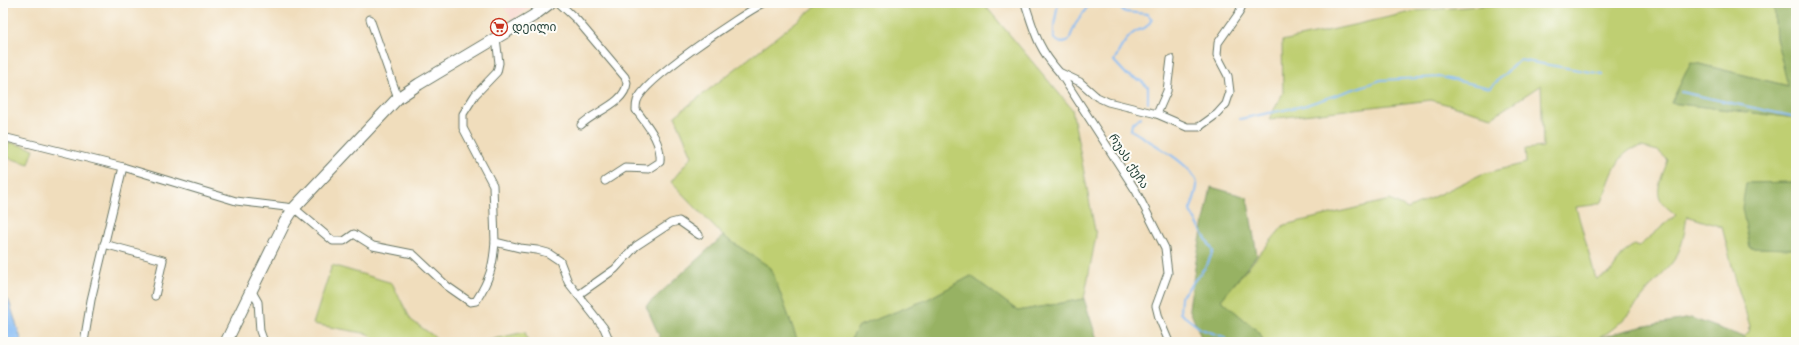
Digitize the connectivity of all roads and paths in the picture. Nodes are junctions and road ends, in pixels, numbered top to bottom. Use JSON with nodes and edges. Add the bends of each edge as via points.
{"nodes":[{"id":1,"x":550,"y":3,"type":"edge"},
{"id":2,"x":559,"y":3,"type":"edge"},
{"id":3,"x":764,"y":3,"type":"edge"},
{"id":4,"x":1025,"y":3,"type":"edge"},
{"id":5,"x":1242,"y":3,"type":"edge"},
{"id":6,"x":370,"y":20,"type":"dead end"},
{"id":7,"x":496,"y":38,"type":"junction"},
{"id":8,"x":1171,"y":59,"type":"dead end"},
{"id":9,"x":1060,"y":73,"type":"junction"},
{"id":10,"x":398,"y":98,"type":"junction"},
{"id":11,"x":1157,"y":114,"type":"junction"},
{"id":12,"x":581,"y":125,"type":"dead end"},
{"id":13,"x":3,"y":137,"type":"edge"},
{"id":14,"x":123,"y":167,"type":"junction"},
{"id":15,"x":605,"y":181,"type":"dead end"},
{"id":16,"x":294,"y":208,"type":"junction"},
{"id":17,"x":699,"y":235,"type":"dead end"},
{"id":18,"x":495,"y":242,"type":"junction"},
{"id":19,"x":104,"y":244,"type":"junction"},
{"id":20,"x":251,"y":290,"type":"junction"},
{"id":21,"x":578,"y":295,"type":"junction"},
{"id":22,"x":155,"y":296,"type":"dead end"},
{"id":23,"x":84,"y":342,"type":"edge"},
{"id":24,"x":226,"y":342,"type":"edge"},
{"id":25,"x":264,"y":342,"type":"edge"},
{"id":26,"x":610,"y":342,"type":"edge"},
{"id":27,"x":1169,"y":342,"type":"edge"}],
"edges":[{"from":1,"to":7,"type":"main road"},
{"from":2,"to":12,"type":"street","via":[[577,20],[627,83],[624,93],[604,111]]},
{"from":3,"to":15,"type":"street","via":[[702,42],[647,86],[636,101],[636,110],[655,137],[661,151],[660,162],[649,170],[625,168]]},
{"from":4,"to":9,"type":"street","name":"რუას ქუჩა","via":[[1037,40],[1048,60]]},
{"from":5,"to":11,"type":"street","via":[[1239,13],[1218,44],[1217,55],[1228,76],[1230,92],[1226,104],[1217,114],[1199,126],[1187,127]]},
{"from":6,"to":10,"type":"street"},
{"from":7,"to":10,"type":"main road"},
{"from":7,"to":18,"type":"street","via":[[499,63],[497,72],[475,95],[463,114],[463,128],[493,185]]},
{"from":8,"to":11,"type":"street","via":[[1167,91]]},
{"from":9,"to":11,"type":"street","via":[[1080,82],[1097,97],[1108,102]]},
{"from":9,"to":27,"type":"street","name":"რუას ქუჩა","via":[[1139,196],[1165,248],[1168,273],[1156,306]]},
{"from":10,"to":16,"type":"main road"},
{"from":13,"to":14,"type":"street"},
{"from":14,"to":16,"type":"street","via":[[236,201]]},
{"from":14,"to":19,"type":"street"},
{"from":16,"to":18,"type":"street","via":[[333,241],[344,241],[354,234],[373,246],[413,254],[447,286],[470,302],[476,301],[492,269]]},
{"from":16,"to":20,"type":"main road"},
{"from":17,"to":21,"type":"street","via":[[679,221],[671,223],[636,246],[616,269]]},
{"from":18,"to":21,"type":"street","via":[[548,253],[560,261],[568,282]]},
{"from":19,"to":22,"type":"street","via":[[163,260]]},
{"from":19,"to":23,"type":"street"},
{"from":20,"to":24,"type":"main road"},
{"from":20,"to":25,"type":"street","via":[[258,302],[260,330]]},
{"from":21,"to":26,"type":"street","via":[[604,328]]}]}
